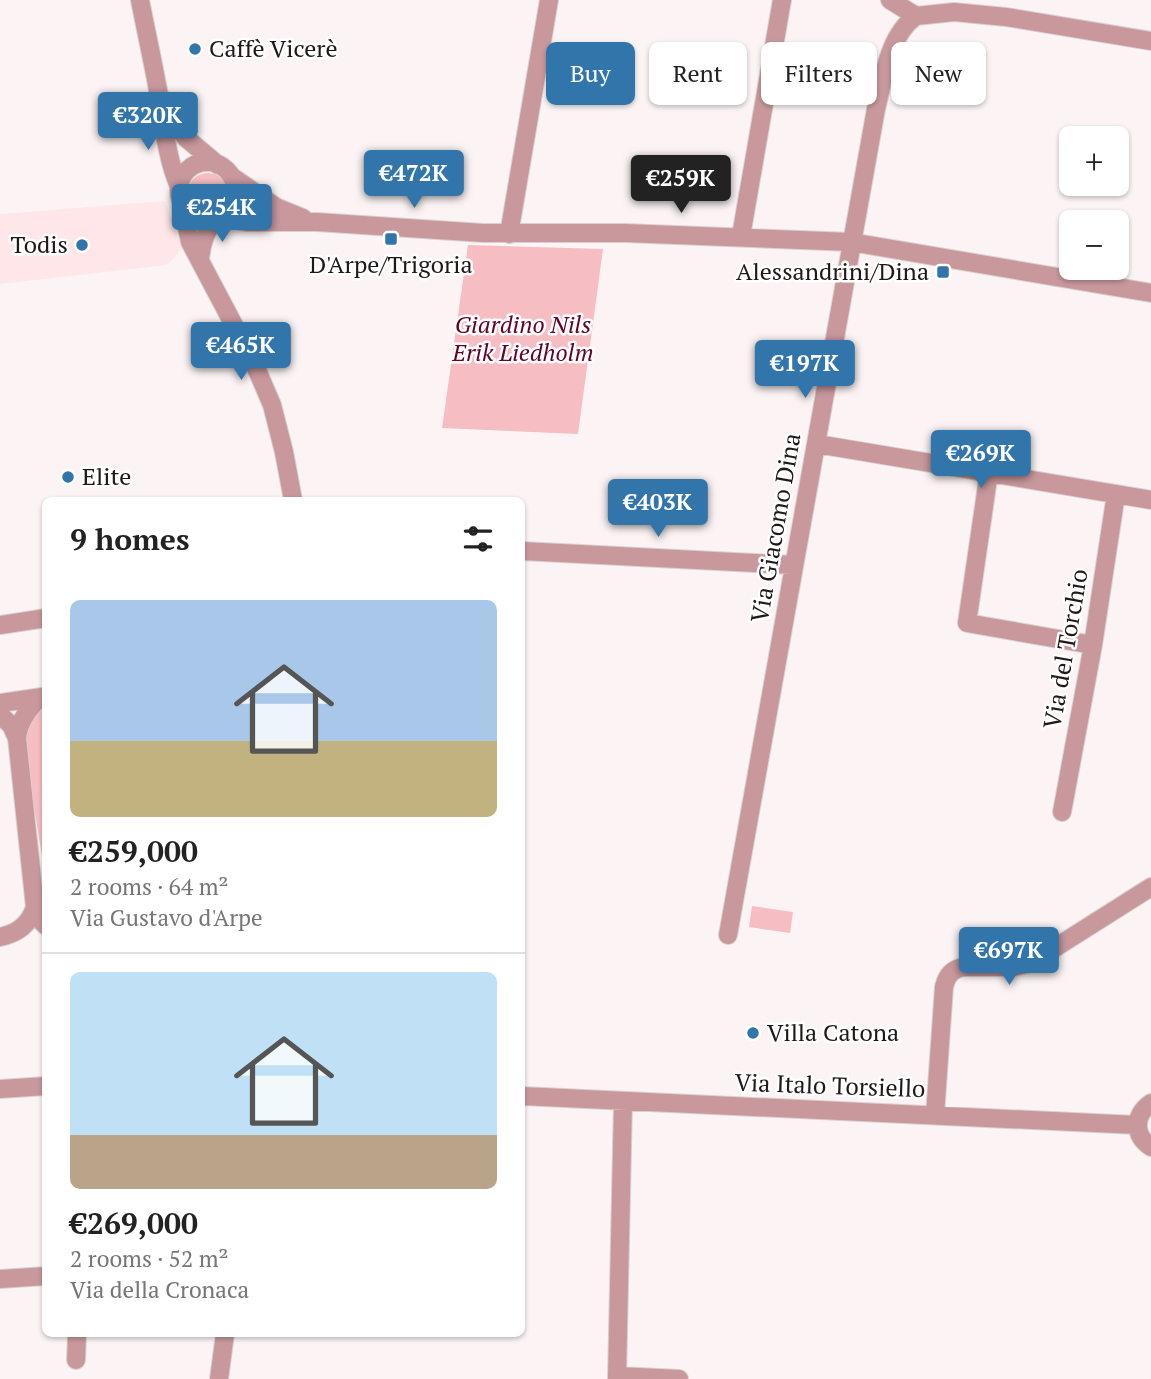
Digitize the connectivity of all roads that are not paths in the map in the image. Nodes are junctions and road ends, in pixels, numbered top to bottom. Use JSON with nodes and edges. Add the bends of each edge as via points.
{"nodes":[{"id":1,"x":140,"y":0,"type":"edge"},
{"id":2,"x":549,"y":0,"type":"edge"},
{"id":3,"x":782,"y":0,"type":"edge"},
{"id":4,"x":890,"y":0,"type":"edge"},
{"id":5,"x":1009,"y":8,"type":"edge"},
{"id":6,"x":916,"y":16,"type":"junction"},
{"id":7,"x":1151,"y":41,"type":"edge"},
{"id":8,"x":161,"y":106,"type":"junction"},
{"id":9,"x":224,"y":171,"type":"junction"},
{"id":10,"x":180,"y":195,"type":"junction"},
{"id":11,"x":216,"y":217,"type":"junction"},
{"id":12,"x":317,"y":222,"type":"junction"},
{"id":13,"x":509,"y":234,"type":"junction"},
{"id":14,"x":741,"y":236,"type":"junction"},
{"id":15,"x":852,"y":242,"type":"junction"},
{"id":16,"x":200,"y":261,"type":"junction"},
{"id":17,"x":1151,"y":293,"type":"edge"},
{"id":18,"x":817,"y":444,"type":"junction"},
{"id":19,"x":989,"y":472,"type":"junction"},
{"id":20,"x":1116,"y":494,"type":"junction"},
{"id":21,"x":292,"y":497,"type":"edge"},
{"id":22,"x":1151,"y":500,"type":"edge"},
{"id":23,"x":525,"y":551,"type":"edge"},
{"id":24,"x":793,"y":565,"type":"junction"},
{"id":25,"x":42,"y":619,"type":"edge"},
{"id":26,"x":0,"y":625,"type":"edge"},
{"id":27,"x":1093,"y":645,"type":"junction"},
{"id":28,"x":42,"y":697,"type":"edge"},
{"id":29,"x":42,"y":698,"type":"edge"},
{"id":30,"x":0,"y":703,"type":"edge"},
{"id":31,"x":0,"y":715,"type":"edge"},
{"id":32,"x":17,"y":738,"type":"junction"},
{"id":33,"x":1062,"y":812,"type":"dead end"},
{"id":34,"x":1151,"y":887,"type":"edge"},
{"id":35,"x":35,"y":906,"type":"junction"},
{"id":36,"x":42,"y":922,"type":"edge"},
{"id":37,"x":728,"y":935,"type":"dead end"},
{"id":38,"x":0,"y":937,"type":"edge"},
{"id":39,"x":42,"y":1086,"type":"edge"},
{"id":40,"x":0,"y":1089,"type":"edge"},
{"id":41,"x":525,"y":1096,"type":"edge"},
{"id":42,"x":623,"y":1101,"type":"junction"},
{"id":43,"x":1151,"y":1103,"type":"edge"},
{"id":44,"x":935,"y":1115,"type":"junction"},
{"id":45,"x":1137,"y":1125,"type":"junction"},
{"id":46,"x":1151,"y":1147,"type":"edge"},
{"id":47,"x":42,"y":1276,"type":"edge"},
{"id":48,"x":0,"y":1279,"type":"edge"},
{"id":49,"x":77,"y":1337,"type":"edge"},
{"id":50,"x":225,"y":1337,"type":"edge"},
{"id":51,"x":76,"y":1360,"type":"dead end"},
{"id":52,"x":618,"y":1377,"type":"edge"},
{"id":53,"x":219,"y":1379,"type":"edge"},
{"id":54,"x":679,"y":1379,"type":"edge"}],
"edges":[{"from":1,"to":8,"type":"street"},
{"from":2,"to":13,"type":"street"},
{"from":3,"to":14,"type":"street"},
{"from":4,"to":6,"type":"street"},
{"from":5,"to":6,"type":"street"},
{"from":5,"to":7,"type":"street"},
{"from":6,"to":15,"type":"street","name":"Via Giacomo Dina","via":[[898,34],[886,67]]},
{"from":8,"to":9,"type":"street","via":[[183,134]]},
{"from":8,"to":10,"type":"street"},
{"from":9,"to":10,"type":"street","via":[[210,163],[193,166],[181,178]]},
{"from":9,"to":11,"type":"street","via":[[234,185],[234,195],[225,212]]},
{"from":9,"to":12,"type":"street","via":[[283,211]]},
{"from":10,"to":11,"type":"street","via":[[193,215]]},
{"from":10,"to":16,"type":"street","via":[[187,232]]},
{"from":11,"to":12,"type":"street"},
{"from":11,"to":16,"type":"street","via":[[205,233]]},
{"from":12,"to":13,"type":"street"},
{"from":13,"to":14,"type":"street"},
{"from":14,"to":15,"type":"street"},
{"from":15,"to":17,"type":"street"},
{"from":15,"to":18,"type":"street","name":"Via Giacomo Dina"},
{"from":16,"to":21,"type":"street","via":[[262,381],[279,429]]},
{"from":18,"to":19,"type":"street"},
{"from":18,"to":24,"type":"street","name":"Via Giacomo Dina"},
{"from":19,"to":20,"type":"street"},
{"from":19,"to":27,"type":"street","via":[[967,623]]},
{"from":20,"to":22,"type":"street"},
{"from":20,"to":27,"type":"street","name":"Via del Torchio"},
{"from":23,"to":24,"type":"street"},
{"from":24,"to":37,"type":"street","name":"Via Giacomo Dina"},
{"from":25,"to":26,"type":"street"},
{"from":27,"to":33,"type":"street","name":"Via del Torchio"},
{"from":28,"to":30,"type":"street"},
{"from":29,"to":32,"type":"street","via":[[21,721]]},
{"from":31,"to":32,"type":"street"},
{"from":32,"to":35,"type":"street"},
{"from":34,"to":44,"type":"street","via":[[1031,964],[964,967],[949,973],[944,987]]},
{"from":35,"to":36,"type":"street"},
{"from":35,"to":38,"type":"street","via":[[26,924]]},
{"from":39,"to":40,"type":"street"},
{"from":41,"to":42,"type":"street","name":"Via Italo Torsiello"},
{"from":42,"to":44,"type":"street","name":"Via Italo Torsiello"},
{"from":42,"to":52,"type":"street"},
{"from":43,"to":45,"type":"street","via":[[1143,1109]]},
{"from":44,"to":45,"type":"street","name":"Via Italo Torsiello"},
{"from":45,"to":46,"type":"street"},
{"from":47,"to":48,"type":"street"},
{"from":49,"to":51,"type":"street"},
{"from":50,"to":53,"type":"street"},
{"from":52,"to":54,"type":"street"}]}
